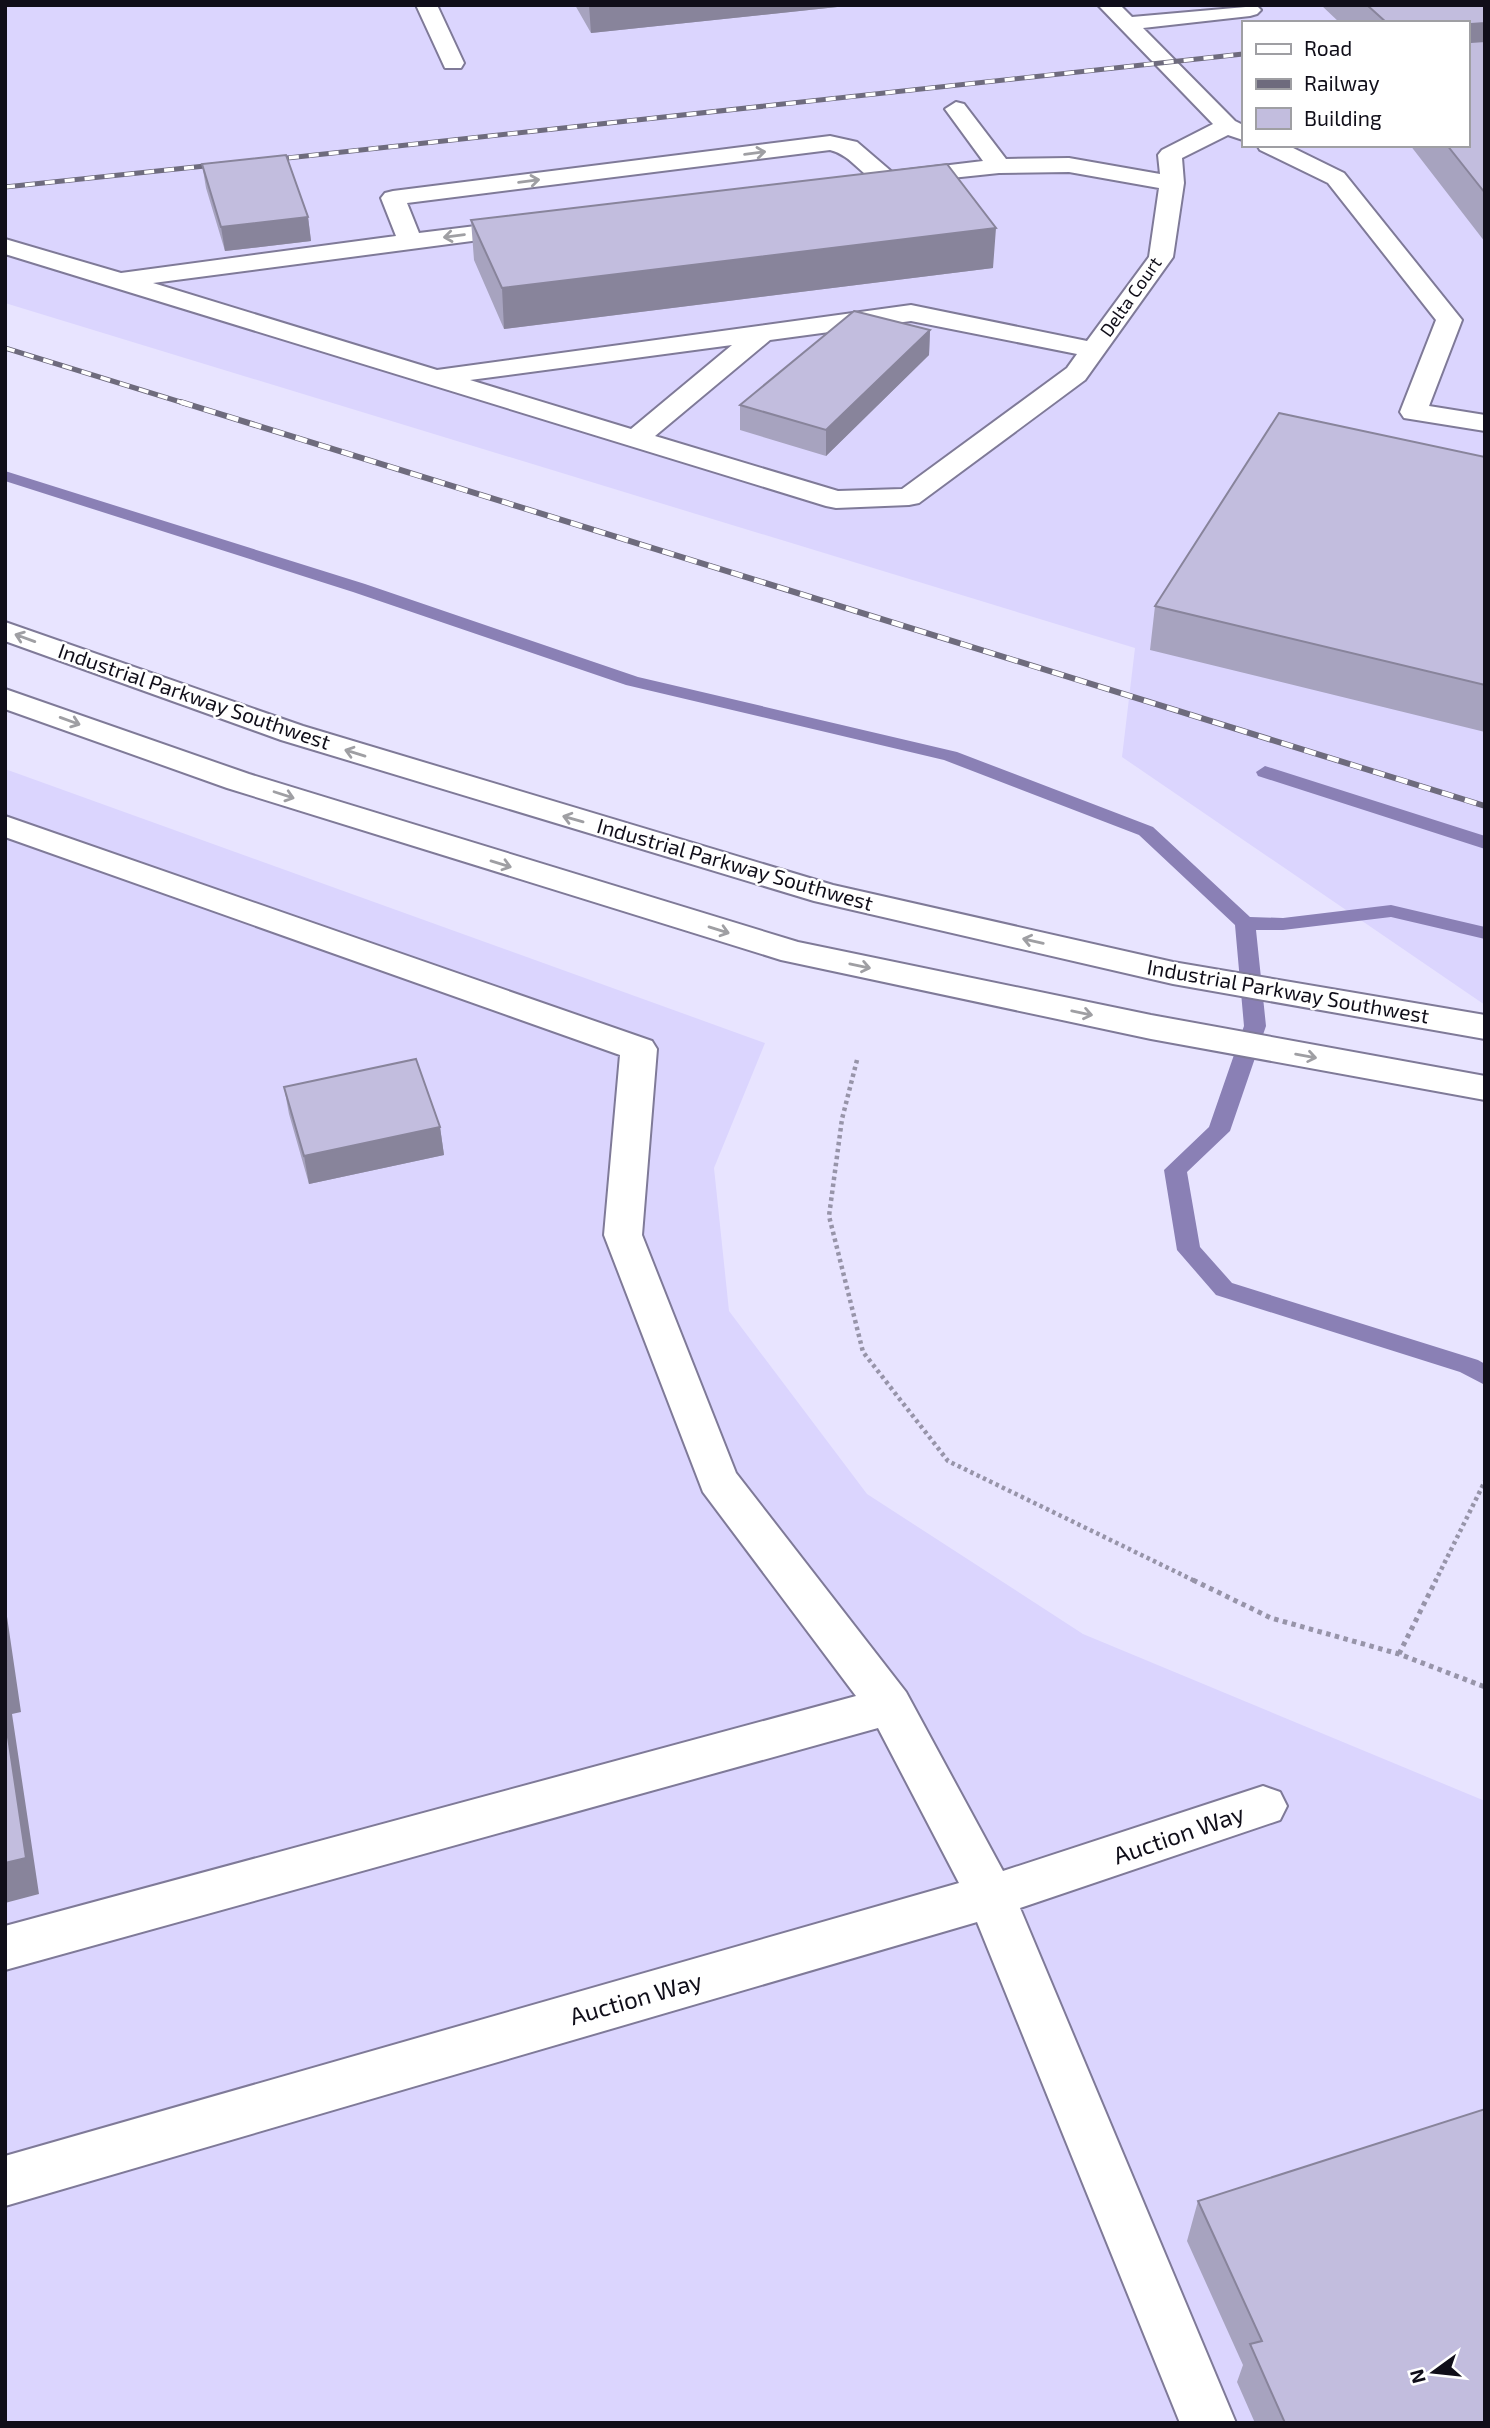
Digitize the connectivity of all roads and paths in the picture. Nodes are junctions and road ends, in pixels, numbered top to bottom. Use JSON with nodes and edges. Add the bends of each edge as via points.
{"nodes":[{"id":1,"x":426,"y":5,"type":"edge"},
{"id":2,"x":1108,"y":5,"type":"edge"},
{"id":3,"x":1245,"y":5,"type":"edge"},
{"id":4,"x":1126,"y":24,"type":"junction"},
{"id":5,"x":453,"y":63,"type":"dead end"},
{"id":6,"x":956,"y":109,"type":"dead end"},
{"id":7,"x":1242,"y":109,"type":"edge"},
{"id":8,"x":1230,"y":125,"type":"edge"},
{"id":9,"x":1272,"y":147,"type":"edge"},
{"id":10,"x":999,"y":166,"type":"junction"},
{"id":11,"x":885,"y":178,"type":"junction"},
{"id":12,"x":1172,"y":183,"type":"junction"},
{"id":13,"x":860,"y":185,"type":"edge"},
{"id":14,"x":547,"y":225,"type":"edge"},
{"id":15,"x":410,"y":241,"type":"junction"},
{"id":16,"x":5,"y":246,"type":"edge"},
{"id":17,"x":117,"y":281,"type":"junction"},
{"id":18,"x":762,"y":333,"type":"junction"},
{"id":19,"x":1094,"y":350,"type":"junction"},
{"id":20,"x":433,"y":377,"type":"junction"},
{"id":21,"x":1485,"y":423,"type":"edge"},
{"id":22,"x":635,"y":439,"type":"junction"},
{"id":23,"x":5,"y":631,"type":"edge"},
{"id":24,"x":5,"y":698,"type":"edge"},
{"id":25,"x":5,"y":826,"type":"edge"},
{"id":26,"x":1485,"y":1027,"type":"edge"},
{"id":27,"x":857,"y":1060,"type":"dead end"},
{"id":28,"x":1485,"y":1088,"type":"edge"},
{"id":29,"x":1485,"y":1481,"type":"edge"},
{"id":30,"x":1399,"y":1654,"type":"junction"},
{"id":31,"x":1485,"y":1687,"type":"edge"},
{"id":32,"x":890,"y":1706,"type":"junction"},
{"id":33,"x":1263,"y":1806,"type":"dead end"},
{"id":34,"x":991,"y":1896,"type":"junction"},
{"id":35,"x":5,"y":1948,"type":"edge"},
{"id":36,"x":5,"y":2181,"type":"edge"},
{"id":37,"x":1208,"y":2423,"type":"edge"}],
"edges":[{"from":1,"to":5,"type":"main road"},
{"from":2,"to":4,"type":"main road"},
{"from":3,"to":4,"type":"main road","via":[[1250,10]]},
{"from":4,"to":8,"type":"main road"},
{"from":6,"to":10,"type":"main road"},
{"from":7,"to":8,"type":"main road"},
{"from":8,"to":12,"type":"main road","name":"Delta Court","via":[[1170,155]]},
{"from":9,"to":21,"type":"main road","via":[[1336,178],[1448,320],[1413,412]]},
{"from":10,"to":11,"type":"main road"},
{"from":10,"to":12,"type":"main road","via":[[1069,165]]},
{"from":11,"to":13,"type":"main road"},
{"from":15,"to":11,"type":"main road","one_way":true,"via":[[393,198],[830,143],[849,147]]},
{"from":12,"to":19,"type":"main road","name":"Delta Court","via":[[1161,257]]},
{"from":14,"to":15,"type":"main road","one_way":true},
{"from":15,"to":17,"type":"main road"},
{"from":16,"to":17,"type":"main road"},
{"from":17,"to":20,"type":"main road"},
{"from":18,"to":19,"type":"main road","via":[[911,313]]},
{"from":18,"to":20,"type":"main road"},
{"from":18,"to":22,"type":"main road"},
{"from":19,"to":22,"type":"main road","name":"Delta Court","via":[[1076,374],[909,497],[836,500]]},
{"from":20,"to":22,"type":"main road"},
{"from":26,"to":23,"type":"main road","name":"Industrial Parkway Southwest","one_way":true,"via":[[1172,973],[826,894],[292,733]]},
{"from":24,"to":28,"type":"main road","one_way":true,"via":[[238,780],[793,952],[1151,1027]]},
{"from":25,"to":32,"type":"main road","via":[[639,1049],[623,1235],[718,1480]]},
{"from":27,"to":30,"type":"path","via":[[842,1119],[830,1216],[863,1352],[948,1461],[1271,1618]]},
{"from":29,"to":30,"type":"path"},
{"from":30,"to":31,"type":"path"},
{"from":32,"to":34,"type":"main road"},
{"from":32,"to":35,"type":"main road"},
{"from":33,"to":34,"type":"main road","name":"Auction Way"},
{"from":34,"to":36,"type":"main road","name":"Auction Way"},
{"from":34,"to":37,"type":"main road"}]}
